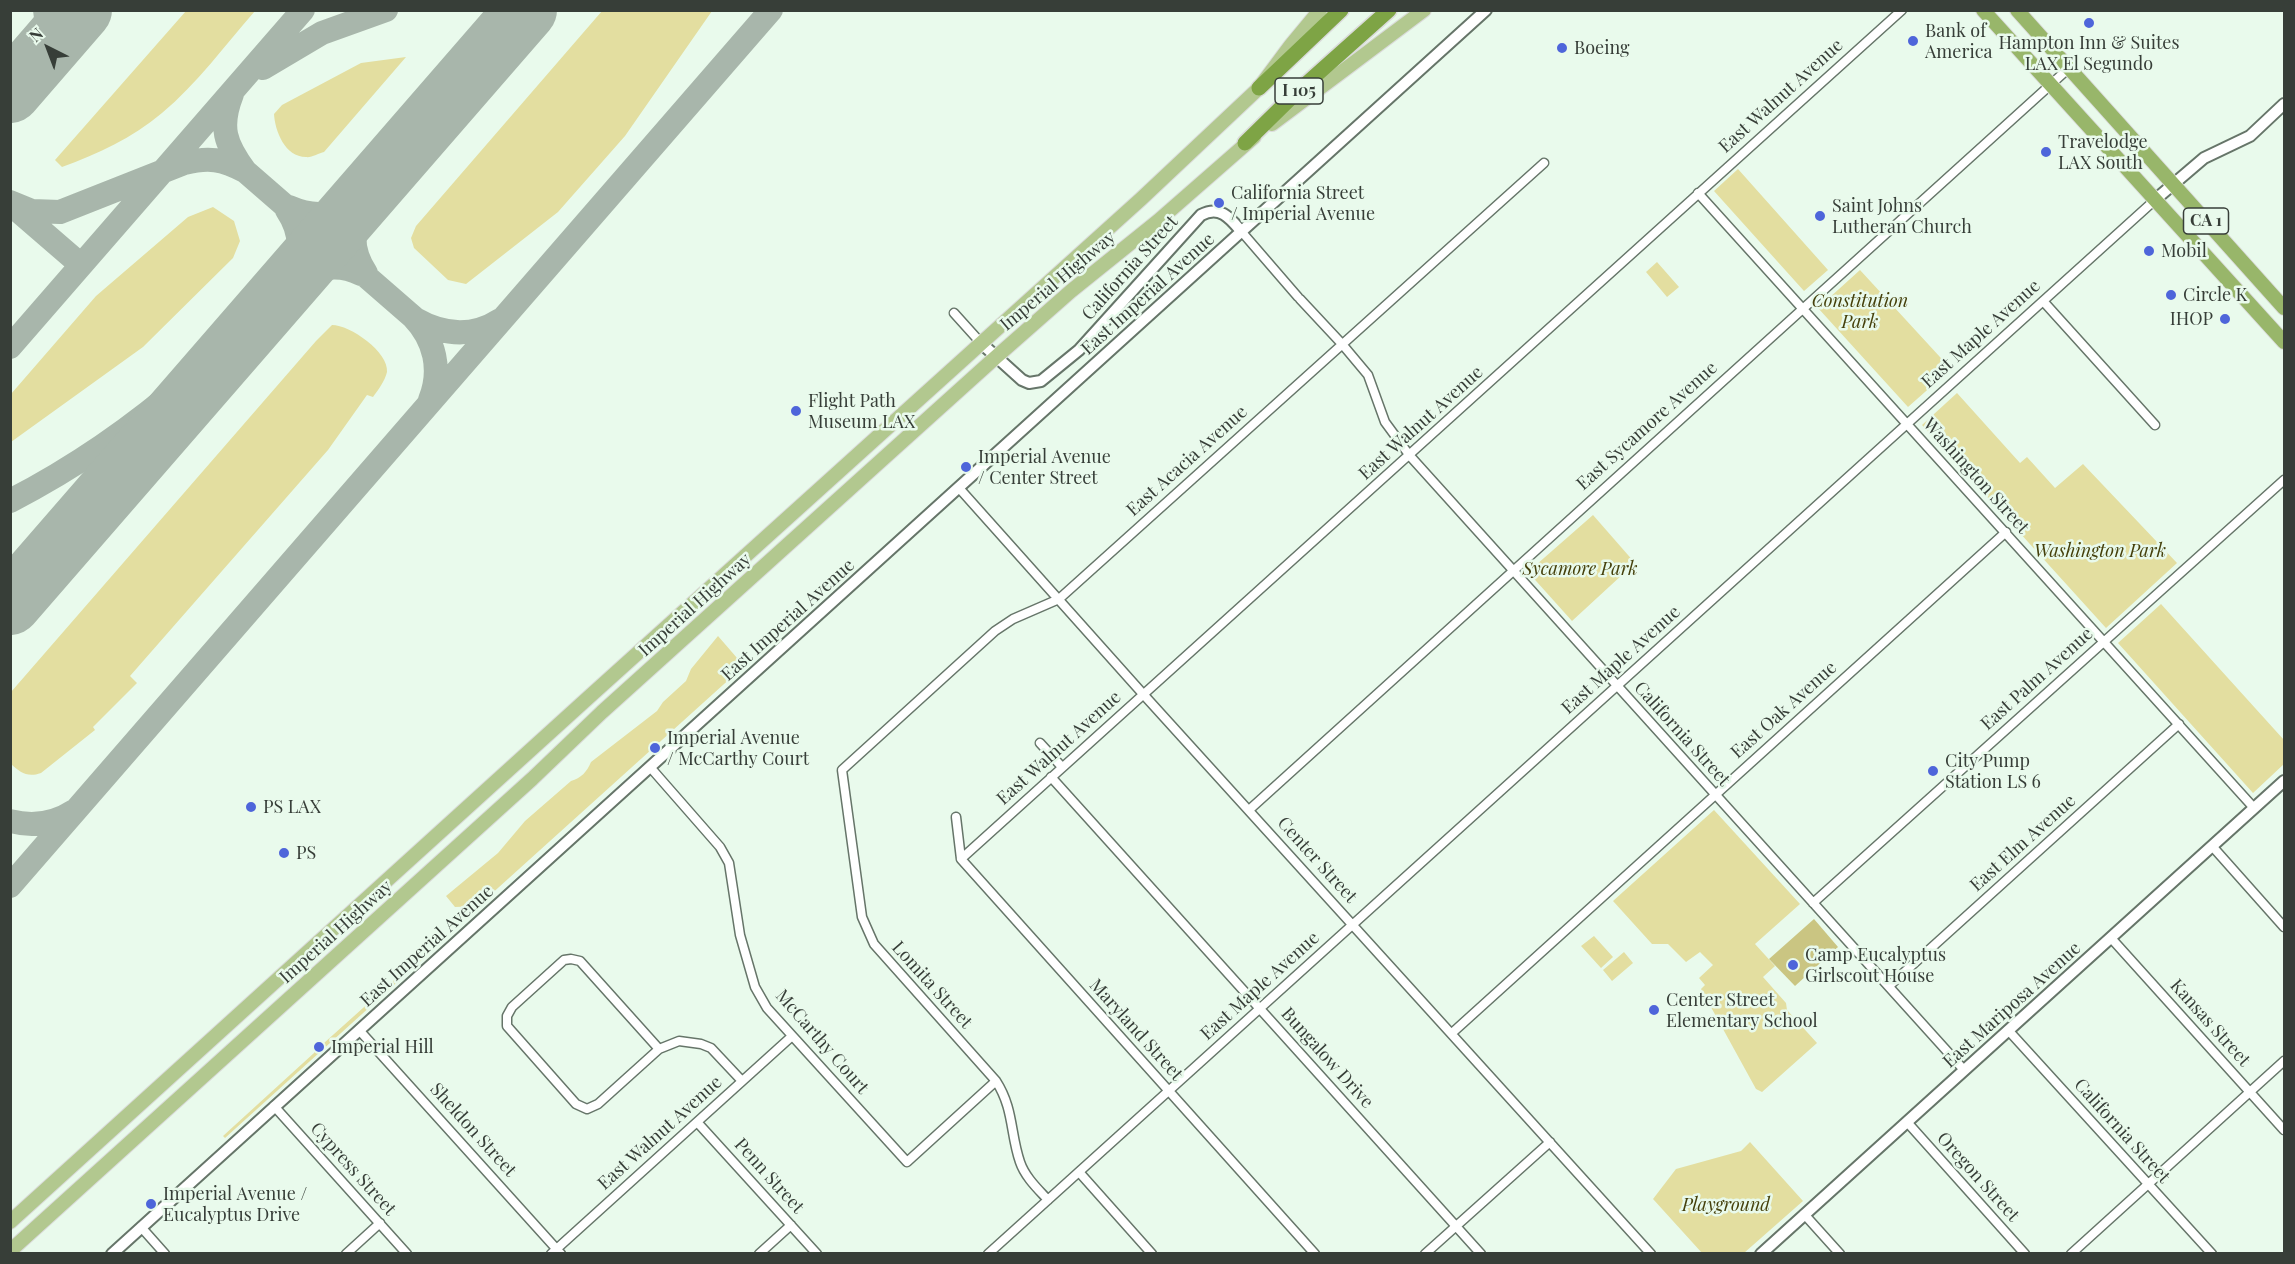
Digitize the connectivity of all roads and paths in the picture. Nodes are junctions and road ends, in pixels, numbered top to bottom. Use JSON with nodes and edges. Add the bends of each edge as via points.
{"nodes":[{"id":1,"x":1320,"y":10,"type":"edge"},
{"id":2,"x":1341,"y":10,"type":"edge"},
{"id":3,"x":1389,"y":10,"type":"edge"},
{"id":4,"x":1424,"y":10,"type":"edge"},
{"id":5,"x":1486,"y":10,"type":"edge"},
{"id":6,"x":1902,"y":10,"type":"edge"},
{"id":7,"x":1983,"y":10,"type":"edge"},
{"id":8,"x":2017,"y":10,"type":"edge"},
{"id":9,"x":2069,"y":68,"type":"junction"},
{"id":10,"x":2050,"y":85,"type":"junction"},
{"id":11,"x":1260,"y":88,"type":"junction"},
{"id":12,"x":2284,"y":104,"type":"edge"},
{"id":13,"x":1245,"y":143,"type":"junction"},
{"id":14,"x":1544,"y":162,"type":"dead end"},
{"id":15,"x":2173,"y":184,"type":"junction"},
{"id":16,"x":1698,"y":193,"type":"junction"},
{"id":17,"x":2156,"y":199,"type":"junction"},
{"id":18,"x":1241,"y":231,"type":"junction"},
{"id":19,"x":2043,"y":301,"type":"junction"},
{"id":20,"x":1802,"y":307,"type":"junction"},
{"id":21,"x":2284,"y":308,"type":"edge"},
{"id":22,"x":954,"y":314,"type":"dead end"},
{"id":23,"x":2284,"y":342,"type":"edge"},
{"id":24,"x":981,"y":343,"type":"junction"},
{"id":25,"x":1342,"y":344,"type":"junction"},
{"id":26,"x":996,"y":357,"type":"junction"},
{"id":27,"x":1906,"y":424,"type":"junction"},
{"id":28,"x":2155,"y":425,"type":"dead end"},
{"id":29,"x":1410,"y":456,"type":"junction"},
{"id":30,"x":2284,"y":480,"type":"edge"},
{"id":31,"x":959,"y":488,"type":"junction"},
{"id":32,"x":2006,"y":532,"type":"junction"},
{"id":33,"x":1511,"y":571,"type":"junction"},
{"id":34,"x":1059,"y":598,"type":"junction"},
{"id":35,"x":2104,"y":641,"type":"junction"},
{"id":36,"x":1616,"y":686,"type":"junction"},
{"id":37,"x":1143,"y":694,"type":"junction"},
{"id":38,"x":588,"y":697,"type":"junction"},
{"id":39,"x":602,"y":712,"type":"junction"},
{"id":40,"x":2179,"y":724,"type":"junction"},
{"id":41,"x":1040,"y":743,"type":"dead end"},
{"id":42,"x":1062,"y":766,"type":"junction"},
{"id":43,"x":650,"y":767,"type":"junction"},
{"id":44,"x":842,"y":770,"type":"joint"},
{"id":45,"x":1051,"y":777,"type":"junction"},
{"id":46,"x":2284,"y":781,"type":"edge"},
{"id":47,"x":1715,"y":795,"type":"junction"},
{"id":48,"x":2254,"y":808,"type":"junction"},
{"id":49,"x":1249,"y":810,"type":"junction"},
{"id":50,"x":956,"y":817,"type":"dead end"},
{"id":51,"x":2212,"y":846,"type":"junction"},
{"id":52,"x":961,"y":859,"type":"junction"},
{"id":53,"x":1813,"y":903,"type":"junction"},
{"id":54,"x":1352,"y":925,"type":"junction"},
{"id":55,"x":2284,"y":927,"type":"edge"},
{"id":56,"x":2111,"y":938,"type":"junction"},
{"id":57,"x":1889,"y":986,"type":"junction"},
{"id":58,"x":1260,"y":1008,"type":"junction"},
{"id":59,"x":359,"y":1030,"type":"junction"},
{"id":60,"x":2008,"y":1030,"type":"junction"},
{"id":61,"x":1452,"y":1033,"type":"junction"},
{"id":62,"x":791,"y":1037,"type":"junction"},
{"id":63,"x":659,"y":1049,"type":"junction"},
{"id":64,"x":2284,"y":1061,"type":"edge"},
{"id":65,"x":1964,"y":1070,"type":"junction"},
{"id":66,"x":742,"y":1081,"type":"junction"},
{"id":67,"x":996,"y":1081,"type":"junction"},
{"id":68,"x":1168,"y":1091,"type":"junction"},
{"id":69,"x":2250,"y":1092,"type":"junction"},
{"id":70,"x":274,"y":1106,"type":"junction"},
{"id":71,"x":697,"y":1122,"type":"junction"},
{"id":72,"x":1907,"y":1122,"type":"junction"},
{"id":73,"x":2284,"y":1130,"type":"edge"},
{"id":74,"x":1550,"y":1142,"type":"junction"},
{"id":75,"x":1079,"y":1172,"type":"junction"},
{"id":76,"x":2148,"y":1184,"type":"junction"},
{"id":77,"x":1048,"y":1200,"type":"junction"},
{"id":78,"x":1804,"y":1214,"type":"junction"},
{"id":79,"x":10,"y":1222,"type":"edge"},
{"id":80,"x":380,"y":1223,"type":"junction"},
{"id":81,"x":791,"y":1225,"type":"junction"},
{"id":82,"x":1456,"y":1226,"type":"junction"},
{"id":83,"x":141,"y":1227,"type":"junction"},
{"id":84,"x":10,"y":1251,"type":"edge"},
{"id":85,"x":556,"y":1252,"type":"edge"},
{"id":86,"x":112,"y":1254,"type":"edge"},
{"id":87,"x":165,"y":1254,"type":"edge"},
{"id":88,"x":346,"y":1254,"type":"edge"},
{"id":89,"x":407,"y":1254,"type":"edge"},
{"id":90,"x":759,"y":1254,"type":"edge"},
{"id":91,"x":817,"y":1254,"type":"edge"},
{"id":92,"x":988,"y":1254,"type":"edge"},
{"id":93,"x":1152,"y":1254,"type":"edge"},
{"id":94,"x":1315,"y":1254,"type":"edge"},
{"id":95,"x":1425,"y":1254,"type":"edge"},
{"id":96,"x":1481,"y":1254,"type":"edge"},
{"id":97,"x":1652,"y":1254,"type":"edge"},
{"id":98,"x":1761,"y":1254,"type":"edge"},
{"id":99,"x":1840,"y":1254,"type":"edge"},
{"id":100,"x":2025,"y":1254,"type":"edge"},
{"id":101,"x":2071,"y":1254,"type":"edge"},
{"id":102,"x":2212,"y":1254,"type":"edge"}],
"edges":[{"from":1,"to":11,"type":"main road","name":"Imperial Highway"},
{"from":2,"to":11,"type":"highway","number":"I 105"},
{"from":3,"to":13,"type":"highway","number":"I 105"},
{"from":4,"to":13,"type":"main road","name":"Imperial Highway"},
{"from":5,"to":18,"type":"street","name":"East Imperial Avenue"},
{"from":6,"to":16,"type":"street","name":"East Walnut Avenue"},
{"from":7,"to":10,"type":"highway","number":"CA 1"},
{"from":8,"to":9,"type":"highway","number":"CA 1"},
{"from":9,"to":10,"type":"street","name":"East Sycamore Avenue"},
{"from":9,"to":15,"type":"highway","number":"CA 1"},
{"from":10,"to":17,"type":"highway","number":"CA 1"},
{"from":10,"to":20,"type":"street","name":"East Sycamore Avenue"},
{"from":11,"to":24,"type":"main road","name":"Imperial Highway"},
{"from":12,"to":15,"type":"street","name":"East Maple Avenue","via":[[2250,136],[2204,158]]},
{"from":13,"to":26,"type":"main road","name":"Imperial Highway"},
{"from":14,"to":25,"type":"street","name":"East Acacia Avenue"},
{"from":15,"to":17,"type":"street","name":"East Maple Avenue"},
{"from":15,"to":21,"type":"highway","number":"CA 1"},
{"from":16,"to":20,"type":"street","name":"Washington Street"},
{"from":16,"to":29,"type":"street","name":"East Walnut Avenue"},
{"from":17,"to":19,"type":"street","name":"East Maple Avenue"},
{"from":17,"to":23,"type":"highway","number":"CA 1"},
{"from":18,"to":25,"type":"street","name":"California Street"},
{"from":18,"to":26,"type":"street","name":"California Street","via":[[1223,212],[1215,210],[1202,215],[1079,350],[1041,381],[1022,380]]},
{"from":18,"to":31,"type":"street","name":"East Imperial Avenue"},
{"from":19,"to":27,"type":"street","name":"East Maple Avenue"},
{"from":19,"to":28,"type":"street"},
{"from":20,"to":27,"type":"street","name":"Washington Street"},
{"from":20,"to":33,"type":"street","name":"East Sycamore Avenue"},
{"from":22,"to":24,"type":"street","name":"California Street"},
{"from":24,"to":26,"type":"street","name":"California Street"},
{"from":24,"to":38,"type":"main road","name":"Imperial Highway"},
{"from":25,"to":29,"type":"street","name":"California Street","via":[[1368,375],[1384,422]]},
{"from":25,"to":34,"type":"street","name":"East Acacia Avenue"},
{"from":26,"to":39,"type":"main road","name":"Imperial Highway"},
{"from":27,"to":32,"type":"street","name":"Washington Street"},
{"from":27,"to":36,"type":"street","name":"East Maple Avenue"},
{"from":29,"to":33,"type":"street","name":"California Street"},
{"from":29,"to":37,"type":"street","name":"East Walnut Avenue"},
{"from":30,"to":35,"type":"street","name":"East Palm Avenue"},
{"from":31,"to":34,"type":"street","name":"Center Street"},
{"from":31,"to":43,"type":"street","name":"East Imperial Avenue"},
{"from":32,"to":35,"type":"street","name":"Washington Street"},
{"from":32,"to":47,"type":"street","name":"East Oak Avenue"},
{"from":33,"to":36,"type":"street","name":"California Street"},
{"from":33,"to":49,"type":"street","name":"East Sycamore Avenue"},
{"from":34,"to":37,"type":"street","name":"Center Street"},
{"from":34,"to":44,"type":"street","name":"East Acacia Avenue","via":[[995,631]]},
{"from":35,"to":40,"type":"street","name":"Washington Street"},
{"from":35,"to":53,"type":"street","name":"East Palm Avenue"},
{"from":36,"to":47,"type":"street","name":"California Street"},
{"from":36,"to":54,"type":"street","name":"East Maple Avenue"},
{"from":37,"to":42,"type":"street","name":"East Walnut Avenue"},
{"from":37,"to":49,"type":"street","name":"Center Street"},
{"from":38,"to":39,"type":"main road"},
{"from":38,"to":79,"type":"main road","name":"Imperial Highway"},
{"from":39,"to":84,"type":"main road","name":"Imperial Highway"},
{"from":40,"to":48,"type":"street","name":"Washington Street"},
{"from":40,"to":57,"type":"street","name":"East Elm Avenue"},
{"from":41,"to":42,"type":"street"},
{"from":42,"to":45,"type":"street","name":"East Walnut Avenue"},
{"from":43,"to":59,"type":"street","name":"East Imperial Avenue"},
{"from":43,"to":62,"type":"street","name":"McCarthy Court","via":[[720,847],[729,863],[740,935],[755,987]]},
{"from":44,"to":67,"type":"street","name":"Lomita Street","via":[[862,917],[874,944]]},
{"from":45,"to":52,"type":"street","name":"East Walnut Avenue"},
{"from":45,"to":58,"type":"street","name":"Bungalow Drive"},
{"from":46,"to":48,"type":"street","name":"East Mariposa Avenue"},
{"from":47,"to":53,"type":"street","name":"California Street"},
{"from":47,"to":61,"type":"street","name":"East Oak Avenue"},
{"from":48,"to":51,"type":"street","name":"East Mariposa Avenue"},
{"from":49,"to":54,"type":"street","name":"Center Street"},
{"from":50,"to":52,"type":"street"},
{"from":51,"to":55,"type":"street"},
{"from":51,"to":56,"type":"street","name":"East Mariposa Avenue"},
{"from":52,"to":68,"type":"street","name":"Maryland Street"},
{"from":53,"to":57,"type":"street","name":"California Street"},
{"from":54,"to":58,"type":"street","name":"East Maple Avenue"},
{"from":54,"to":61,"type":"street","name":"Center Street"},
{"from":56,"to":60,"type":"street","name":"East Mariposa Avenue"},
{"from":56,"to":69,"type":"street","name":"Kansas Street"},
{"from":57,"to":65,"type":"street","name":"California Street"},
{"from":58,"to":68,"type":"street","name":"East Maple Avenue"},
{"from":58,"to":82,"type":"street","name":"Bungalow Drive"},
{"from":59,"to":70,"type":"street","name":"East Imperial Avenue"},
{"from":59,"to":85,"type":"street","name":"Sheldon Street"},
{"from":60,"to":65,"type":"street","name":"East Mariposa Avenue"},
{"from":60,"to":76,"type":"street","name":"California Street"},
{"from":61,"to":74,"type":"street","name":"Center Street"},
{"from":62,"to":66,"type":"street","name":"East Walnut Avenue"},
{"from":62,"to":67,"type":"street","name":"McCarthy Court","via":[[907,1162]]},
{"from":63,"to":63,"type":"street","via":[[598,1104],[587,1109],[576,1104],[507,1026],[507,1016],[520,999],[564,960],[571,959],[580,961]]},
{"from":63,"to":66,"type":"street","via":[[679,1041],[701,1044],[711,1048]]},
{"from":64,"to":69,"type":"street"},
{"from":65,"to":72,"type":"street","name":"East Mariposa Avenue"},
{"from":66,"to":71,"type":"street","name":"East Walnut Avenue"},
{"from":67,"to":77,"type":"street","name":"Lomita Street","via":[[1007,1100],[1020,1163]]},
{"from":68,"to":75,"type":"street","name":"East Maple Avenue"},
{"from":68,"to":94,"type":"street","name":"Maryland Street"},
{"from":69,"to":73,"type":"street","name":"Kansas Street"},
{"from":69,"to":76,"type":"street"},
{"from":70,"to":80,"type":"street","name":"Cypress Street"},
{"from":70,"to":83,"type":"street","name":"East Imperial Avenue"},
{"from":71,"to":81,"type":"street","name":"Penn Street"},
{"from":71,"to":85,"type":"street","name":"East Walnut Avenue"},
{"from":72,"to":78,"type":"street","name":"East Mariposa Avenue"},
{"from":72,"to":100,"type":"street","name":"Oregon Street"},
{"from":74,"to":82,"type":"street"},
{"from":74,"to":97,"type":"street","name":"Center Street"},
{"from":75,"to":77,"type":"street","name":"East Maple Avenue"},
{"from":75,"to":93,"type":"street"},
{"from":76,"to":101,"type":"street"},
{"from":76,"to":102,"type":"street","name":"California Street"},
{"from":77,"to":92,"type":"street","name":"East Maple Avenue"},
{"from":78,"to":98,"type":"street","name":"East Mariposa Avenue"},
{"from":78,"to":99,"type":"street"},
{"from":80,"to":88,"type":"street"},
{"from":80,"to":89,"type":"street","name":"Cypress Street"},
{"from":81,"to":90,"type":"street"},
{"from":81,"to":91,"type":"street","name":"Penn Street"},
{"from":82,"to":95,"type":"street"},
{"from":82,"to":96,"type":"street","name":"Bungalow Drive"},
{"from":83,"to":86,"type":"street","name":"East Imperial Avenue"},
{"from":83,"to":87,"type":"street"}]}
